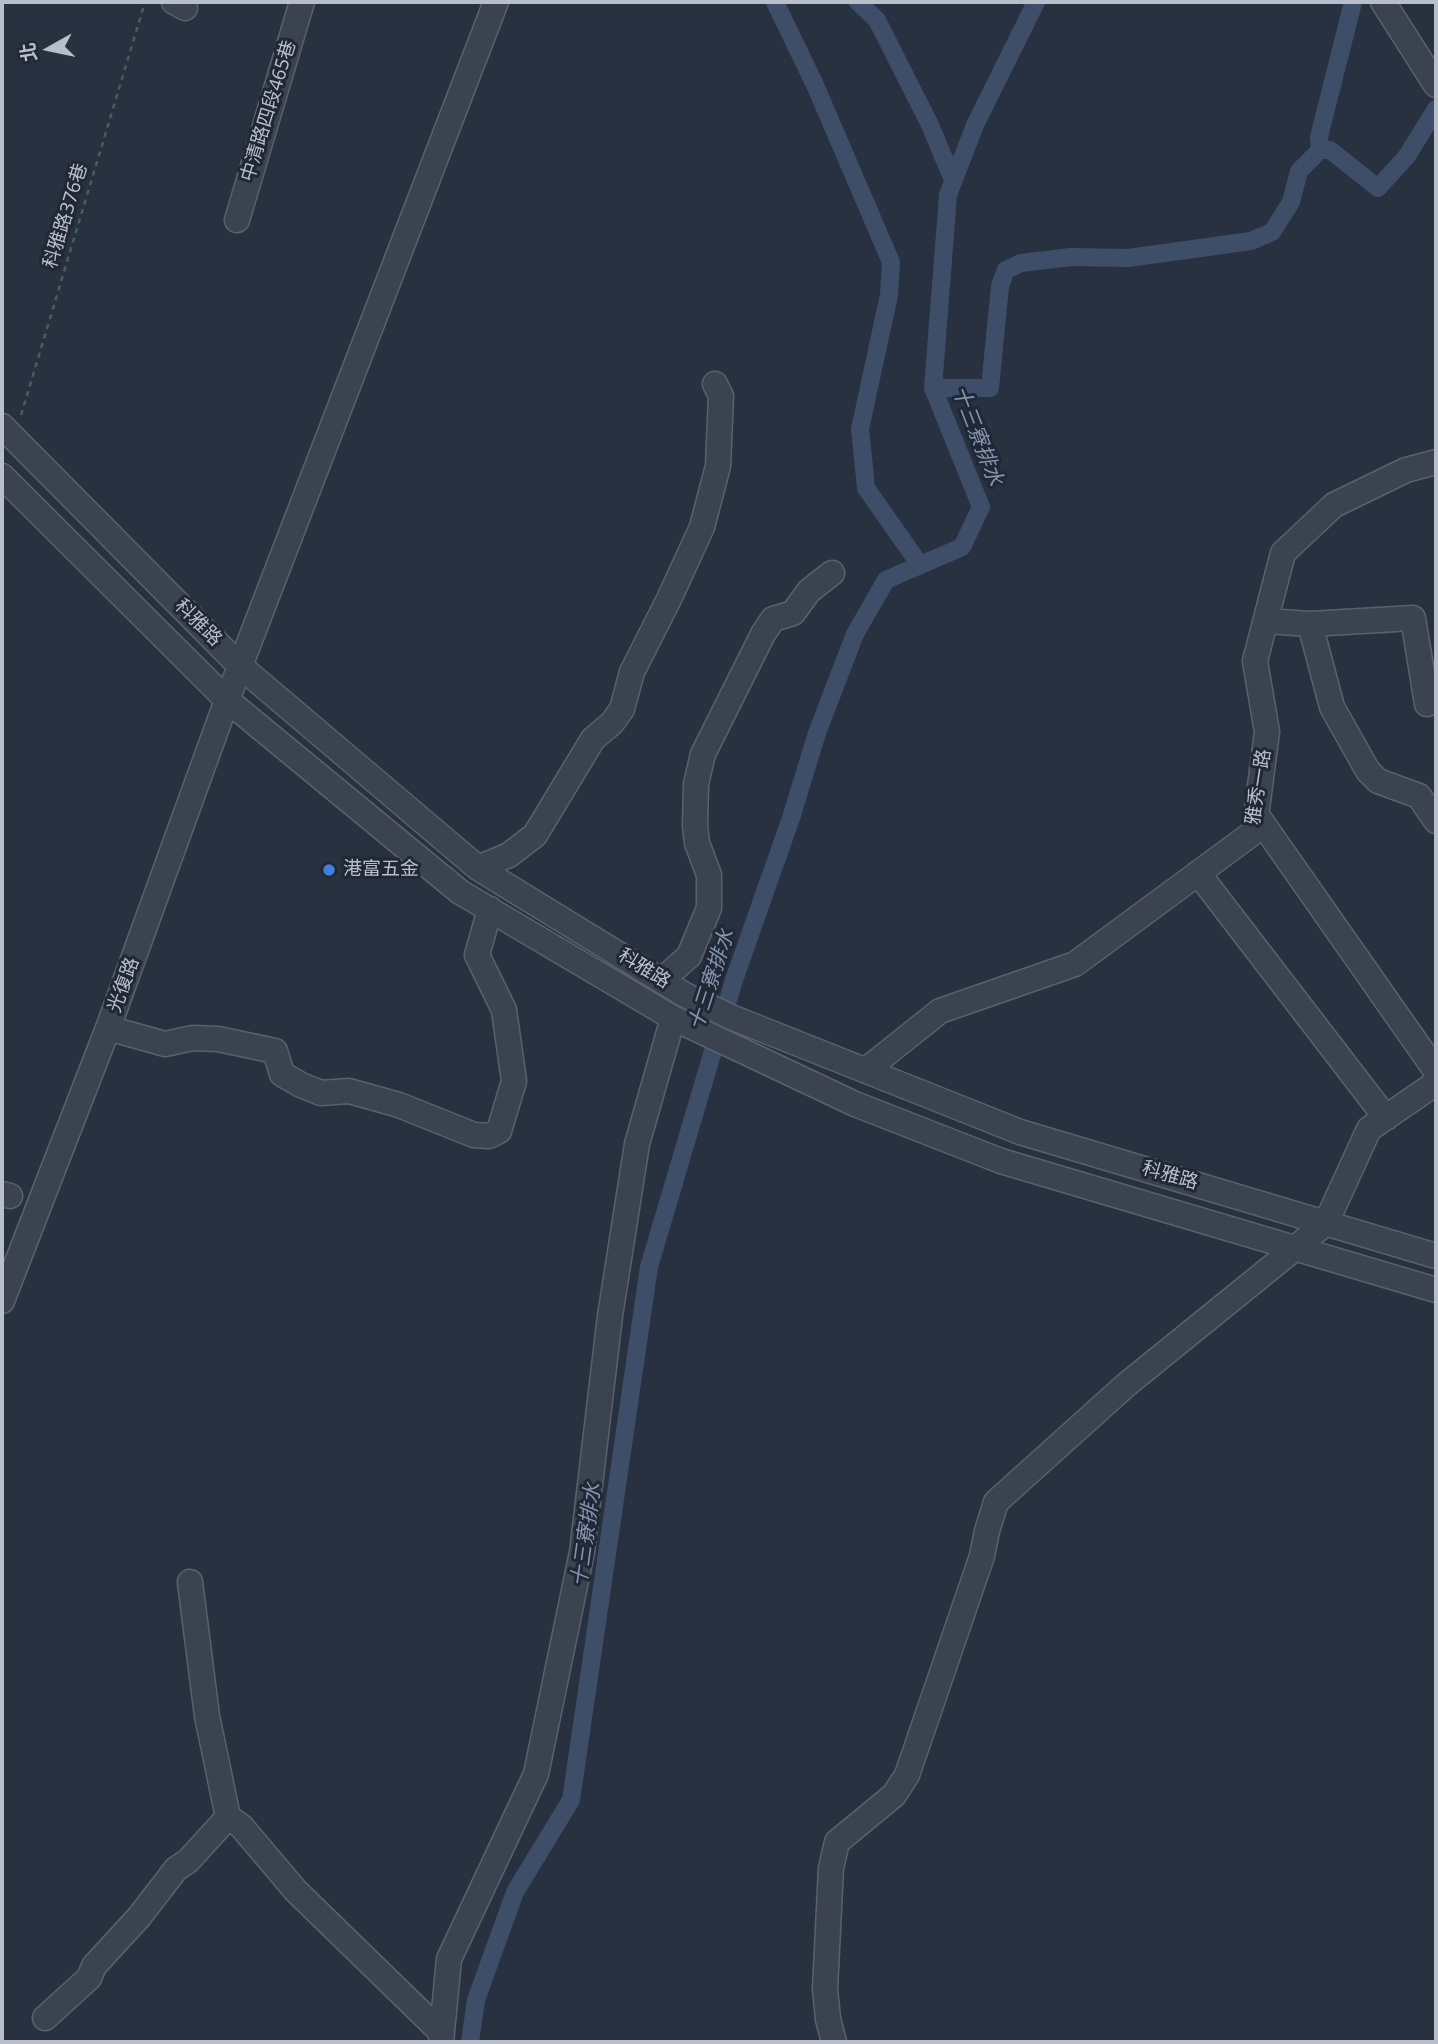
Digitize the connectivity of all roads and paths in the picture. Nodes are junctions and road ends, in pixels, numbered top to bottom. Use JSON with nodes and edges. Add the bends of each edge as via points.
{"nodes":[{"id":1,"x":145,"y":2,"type":"edge"},
{"id":2,"x":302,"y":2,"type":"edge"},
{"id":3,"x":496,"y":2,"type":"edge"},
{"id":4,"x":1383,"y":2,"type":"edge"},
{"id":5,"x":1436,"y":85,"type":"edge"},
{"id":6,"x":237,"y":220,"type":"dead end"},
{"id":7,"x":715,"y":384,"type":"dead end"},
{"id":8,"x":8,"y":432,"type":"edge"},
{"id":9,"x":1436,"y":462,"type":"edge"},
{"id":10,"x":2,"y":475,"type":"edge"},
{"id":11,"x":832,"y":573,"type":"dead end"},
{"id":12,"x":1266,"y":621,"type":"junction"},
{"id":13,"x":1310,"y":624,"type":"junction"},
{"id":14,"x":240,"y":666,"type":"junction"},
{"id":15,"x":227,"y":700,"type":"junction"},
{"id":16,"x":1427,"y":704,"type":"dead end"},
{"id":17,"x":1256,"y":814,"type":"junction"},
{"id":18,"x":1436,"y":821,"type":"edge"},
{"id":19,"x":478,"y":868,"type":"junction"},
{"id":20,"x":1198,"y":873,"type":"junction"},
{"id":21,"x":490,"y":909,"type":"junction"},
{"id":22,"x":663,"y":979,"type":"junction"},
{"id":23,"x":673,"y":1018,"type":"junction"},
{"id":24,"x":108,"y":1028,"type":"junction"},
{"id":25,"x":866,"y":1070,"type":"junction"},
{"id":26,"x":1436,"y":1071,"type":"edge"},
{"id":27,"x":1436,"y":1083,"type":"edge"},
{"id":28,"x":1387,"y":1118,"type":"junction"},
{"id":29,"x":1326,"y":1223,"type":"junction"},
{"id":30,"x":1296,"y":1247,"type":"junction"},
{"id":31,"x":1436,"y":1256,"type":"edge"},
{"id":32,"x":1436,"y":1290,"type":"edge"},
{"id":33,"x":2,"y":1301,"type":"edge"},
{"id":34,"x":190,"y":1583,"type":"dead end"},
{"id":35,"x":228,"y":1817,"type":"junction"},
{"id":36,"x":45,"y":2018,"type":"dead end"},
{"id":37,"x":441,"y":2038,"type":"edge"},
{"id":38,"x":834,"y":2042,"type":"edge"}],
"edges":[{"from":1,"to":8,"type":"path","name":"科雅路376巷"},
{"from":2,"to":6,"type":"street","name":"中清路四段465巷"},
{"from":3,"to":14,"type":"street","name":"光復路"},
{"from":4,"to":5,"type":"street"},
{"from":7,"to":19,"type":"street","via":[[721,396],[718,466],[702,527],[632,672],[622,709],[593,739],[535,835],[509,855]]},
{"from":8,"to":14,"type":"street","name":"科雅路"},
{"from":9,"to":12,"type":"street","name":"雅秀一路","via":[[1406,470],[1334,505],[1283,553]]},
{"from":10,"to":15,"type":"street","name":"科雅路"},
{"from":11,"to":22,"type":"street","via":[[793,613],[773,619],[703,754],[696,784],[695,826],[709,875],[709,908],[689,956]]},
{"from":12,"to":13,"type":"street"},
{"from":12,"to":17,"type":"street","name":"雅秀一路","via":[[1255,660],[1267,732]]},
{"from":13,"to":16,"type":"street","via":[[1413,618]]},
{"from":13,"to":18,"type":"street","via":[[1332,706],[1368,771],[1378,781],[1419,796]]},
{"from":14,"to":15,"type":"street","name":"光復路"},
{"from":14,"to":19,"type":"street","name":"科雅路"},
{"from":15,"to":21,"type":"street","name":"科雅路","via":[[460,892]]},
{"from":15,"to":24,"type":"street","name":"光復路"},
{"from":17,"to":20,"type":"street","name":"雅秀一路","via":[[1254,832]]},
{"from":17,"to":26,"type":"street"},
{"from":19,"to":22,"type":"street","name":"科雅路"},
{"from":20,"to":25,"type":"street","name":"雅秀一路","via":[[1075,964],[940,1011]]},
{"from":20,"to":28,"type":"street"},
{"from":21,"to":23,"type":"street","name":"科雅路"},
{"from":21,"to":24,"type":"street","via":[[477,955],[504,1010],[514,1081],[499,1131],[489,1136],[474,1135],[349,1091],[321,1093],[301,1086],[282,1074],[275,1051],[218,1039],[192,1038],[165,1045]]},
{"from":22,"to":25,"type":"street","name":"科雅路","via":[[731,1017]]},
{"from":23,"to":30,"type":"street","name":"科雅路","via":[[855,1104],[1001,1161]]},
{"from":23,"to":37,"type":"street","via":[[637,1144],[610,1315],[582,1552],[536,1774],[449,1959]]},
{"from":24,"to":33,"type":"street","name":"光復路"},
{"from":25,"to":29,"type":"street","name":"科雅路","via":[[1020,1132]]},
{"from":27,"to":28,"type":"street"},
{"from":28,"to":29,"type":"street","via":[[1369,1129]]},
{"from":29,"to":30,"type":"street"},
{"from":29,"to":31,"type":"street","name":"科雅路"},
{"from":30,"to":32,"type":"street","name":"科雅路"},
{"from":30,"to":38,"type":"street","via":[[1126,1385],[996,1502],[907,1775],[894,1795],[837,1842],[831,1868],[825,1989]]},
{"from":34,"to":35,"type":"street","via":[[207,1716]]},
{"from":35,"to":36,"type":"street","via":[[176,1869],[94,1966],[89,1978]]},
{"from":35,"to":37,"type":"street"}]}
